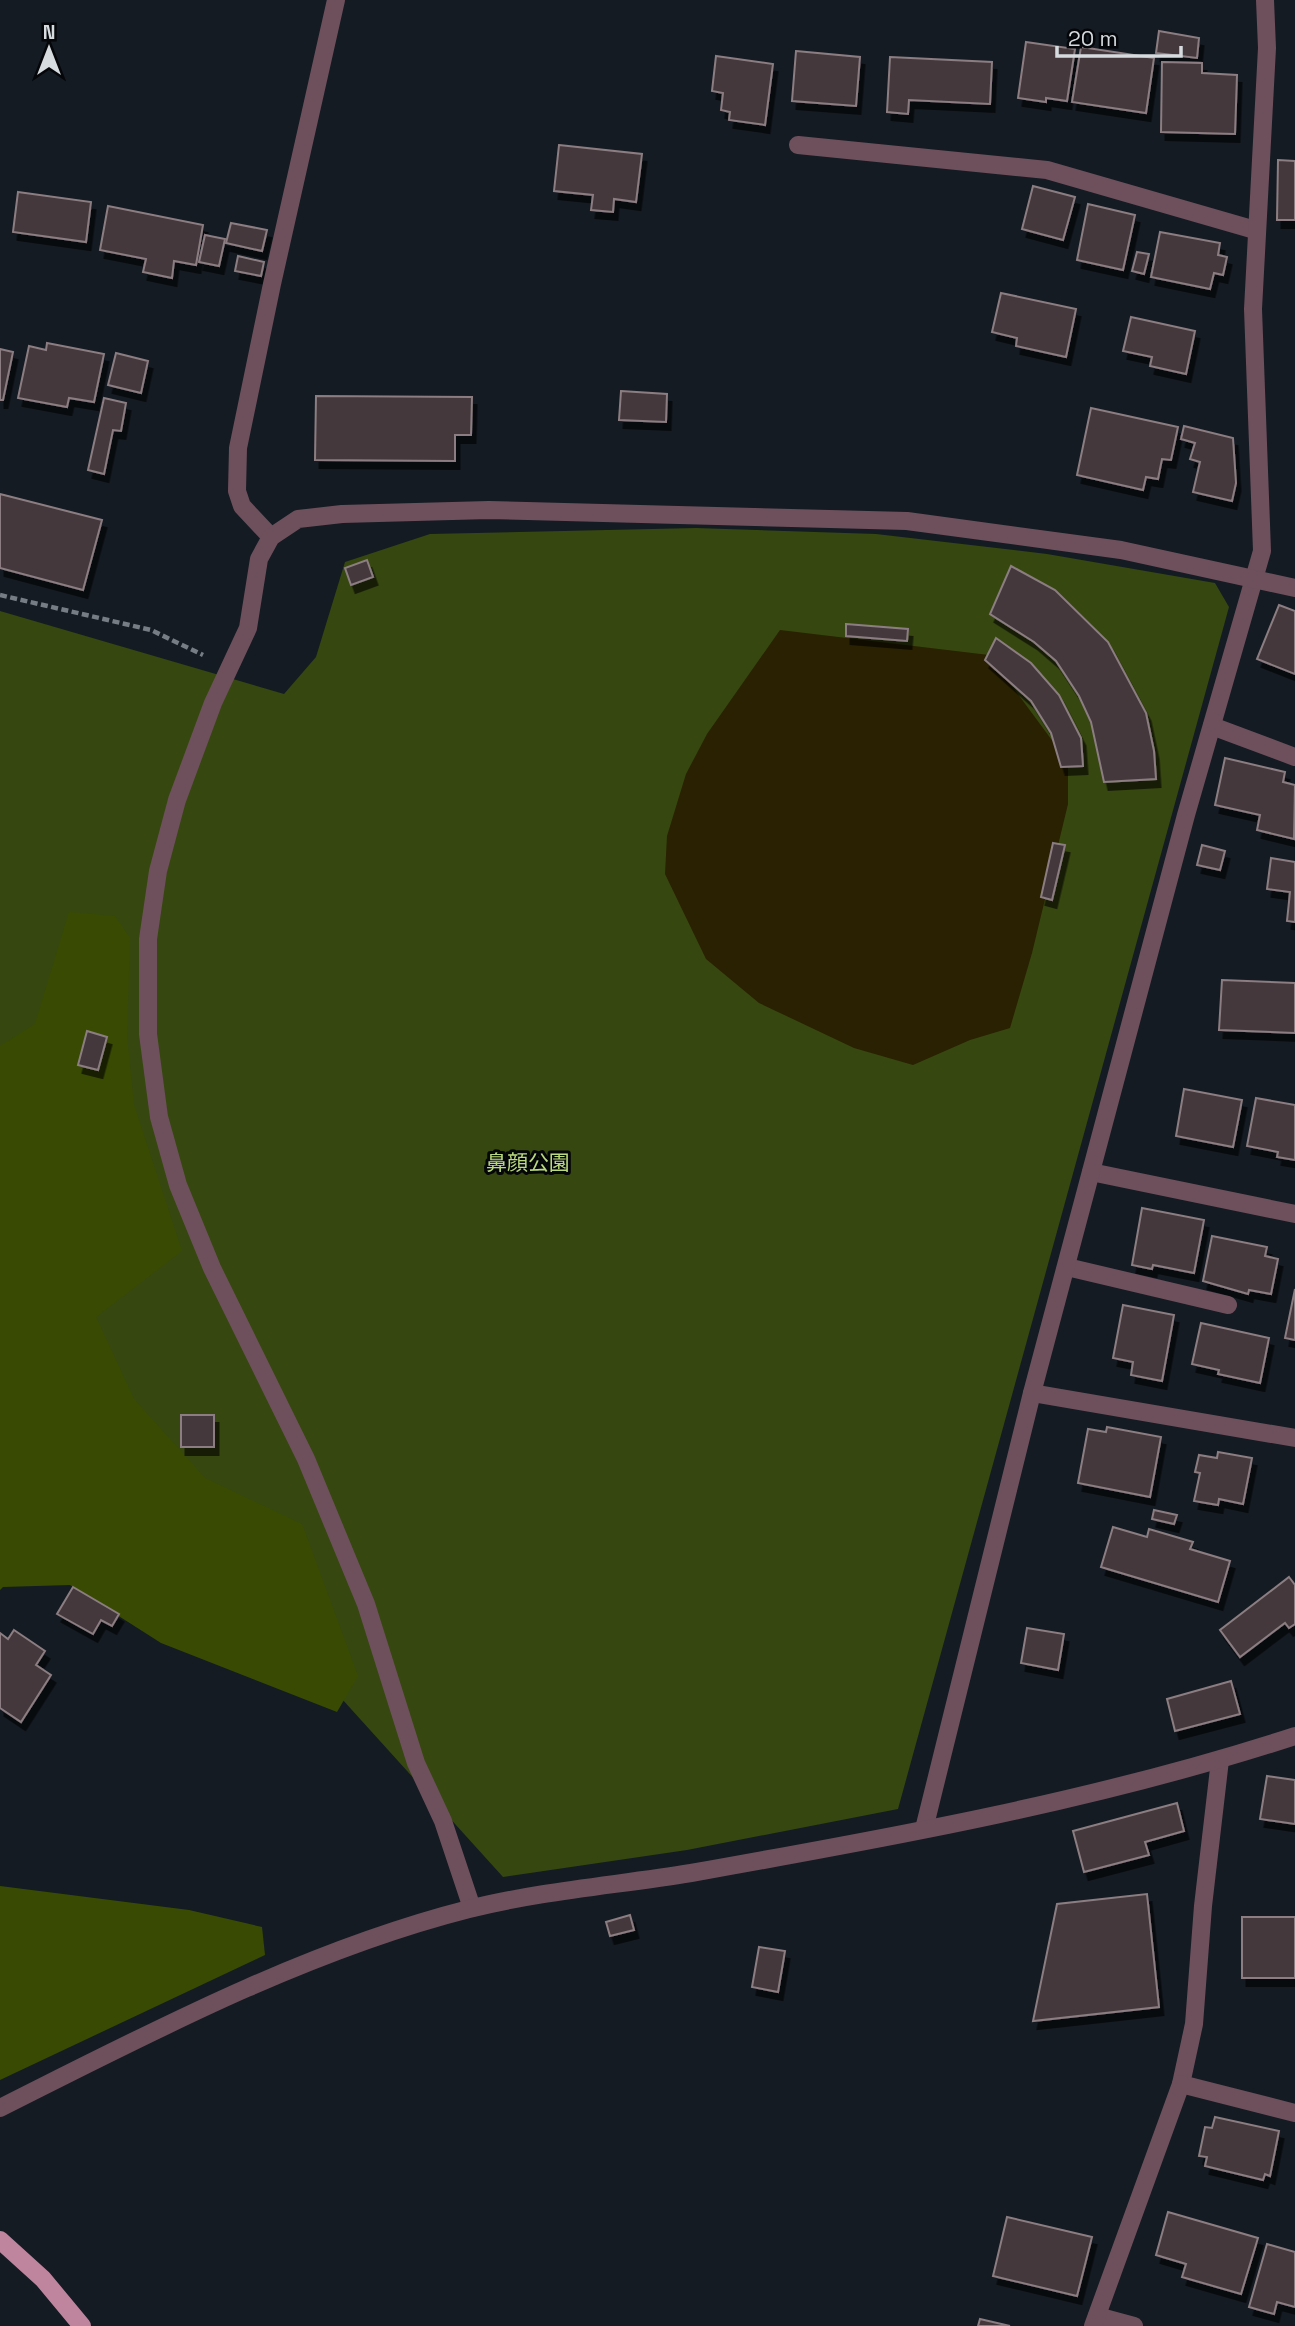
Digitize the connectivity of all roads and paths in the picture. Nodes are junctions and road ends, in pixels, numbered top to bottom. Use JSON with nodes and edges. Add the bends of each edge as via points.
{"nodes":[{"id":1,"x":336,"y":0,"type":"edge"},
{"id":2,"x":1265,"y":0,"type":"edge"},
{"id":3,"x":798,"y":145,"type":"dead end"},
{"id":4,"x":1255,"y":230,"type":"junction"},
{"id":5,"x":271,"y":537,"type":"junction"},
{"id":6,"x":1256,"y":577,"type":"junction"},
{"id":7,"x":1295,"y":588,"type":"edge"},
{"id":8,"x":0,"y":595,"type":"edge"},
{"id":9,"x":229,"y":668,"type":"junction"},
{"id":10,"x":1212,"y":726,"type":"junction"},
{"id":11,"x":1295,"y":757,"type":"edge"},
{"id":12,"x":1091,"y":1172,"type":"junction"},
{"id":13,"x":1295,"y":1214,"type":"edge"},
{"id":14,"x":1067,"y":1267,"type":"junction"},
{"id":15,"x":1228,"y":1306,"type":"dead end"},
{"id":16,"x":1032,"y":1392,"type":"junction"},
{"id":17,"x":1295,"y":1438,"type":"edge"},
{"id":18,"x":1295,"y":1736,"type":"edge"},
{"id":19,"x":1220,"y":1760,"type":"junction"},
{"id":20,"x":924,"y":1829,"type":"junction"},
{"id":21,"x":471,"y":1908,"type":"junction"},
{"id":22,"x":1181,"y":2084,"type":"junction"},
{"id":23,"x":0,"y":2108,"type":"edge"},
{"id":24,"x":1295,"y":2113,"type":"edge"},
{"id":25,"x":0,"y":2240,"type":"edge"},
{"id":26,"x":1095,"y":2321,"type":"edge"},
{"id":27,"x":82,"y":2326,"type":"edge"},
{"id":28,"x":1134,"y":2326,"type":"edge"}],
"edges":[{"from":1,"to":5,"type":"street","via":[[238,448],[237,491],[242,506]]},
{"from":2,"to":4,"type":"street"},
{"from":3,"to":4,"type":"street","via":[[1047,170]]},
{"from":4,"to":6,"type":"street","via":[[1253,309],[1262,551]]},
{"from":5,"to":6,"type":"street","via":[[298,519],[342,513],[489,510],[881,520],[1121,550]]},
{"from":5,"to":9,"type":"street","via":[[259,559],[248,628]]},
{"from":6,"to":7,"type":"street"},
{"from":6,"to":10,"type":"street"},
{"from":8,"to":9,"type":"path","via":[[151,630]]},
{"from":9,"to":21,"type":"street","via":[[177,800],[156,885],[148,939],[148,1034],[159,1117],[178,1185],[212,1268],[306,1459],[366,1604],[416,1763],[443,1821]]},
{"from":10,"to":11,"type":"street"},
{"from":10,"to":12,"type":"street"},
{"from":12,"to":13,"type":"street"},
{"from":12,"to":14,"type":"street"},
{"from":14,"to":15,"type":"street"},
{"from":14,"to":16,"type":"street"},
{"from":16,"to":17,"type":"street"},
{"from":16,"to":20,"type":"street"},
{"from":18,"to":19,"type":"street"},
{"from":19,"to":20,"type":"street"},
{"from":19,"to":22,"type":"street","via":[[1194,2024]]},
{"from":20,"to":21,"type":"street"},
{"from":21,"to":23,"type":"street","via":[[322,1958],[157,2029]]},
{"from":22,"to":24,"type":"street"},
{"from":22,"to":26,"type":"street"},
{"from":25,"to":27,"type":"main road","via":[[43,2279]]},
{"from":26,"to":28,"type":"street"}]}
